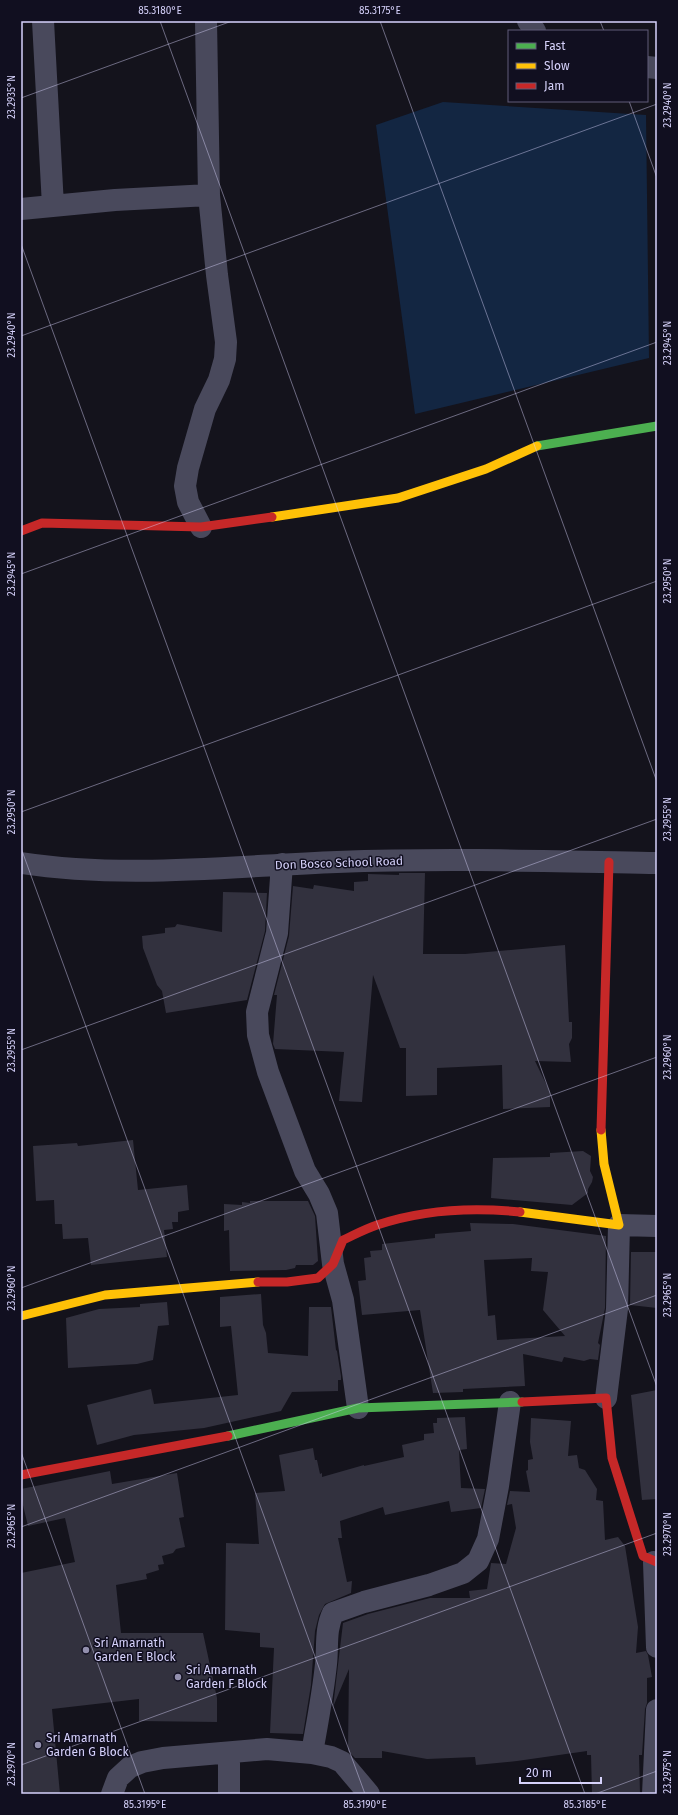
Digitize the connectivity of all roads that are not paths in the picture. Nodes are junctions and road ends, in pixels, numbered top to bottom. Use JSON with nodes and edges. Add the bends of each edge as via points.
{"nodes":[{"id":1,"x":43,"y":21,"type":"edge"},
{"id":2,"x":206,"y":21,"type":"edge"},
{"id":3,"x":528,"y":21,"type":"edge"},
{"id":4,"x":535,"y":30,"type":"edge"},
{"id":5,"x":209,"y":195,"type":"junction"},
{"id":6,"x":53,"y":206,"type":"junction"},
{"id":7,"x":21,"y":209,"type":"edge"},
{"id":8,"x":657,"y":426,"type":"edge"},
{"id":9,"x":201,"y":527,"type":"junction"},
{"id":10,"x":21,"y":531,"type":"edge"},
{"id":11,"x":609,"y":862,"type":"junction"},
{"id":12,"x":21,"y":863,"type":"edge"},
{"id":13,"x":657,"y":863,"type":"edge"},
{"id":14,"x":282,"y":864,"type":"junction"},
{"id":15,"x":619,"y":1225,"type":"junction"},
{"id":16,"x":657,"y":1226,"type":"edge"},
{"id":17,"x":333,"y":1264,"type":"junction"},
{"id":18,"x":21,"y":1316,"type":"edge"},
{"id":19,"x":606,"y":1398,"type":"junction"},
{"id":20,"x":510,"y":1402,"type":"junction"},
{"id":21,"x":358,"y":1408,"type":"junction"},
{"id":22,"x":21,"y":1475,"type":"edge"},
{"id":23,"x":656,"y":1562,"type":"edge"},
{"id":24,"x":657,"y":1647,"type":"edge"},
{"id":25,"x":657,"y":1710,"type":"edge"},
{"id":26,"x":229,"y":1753,"type":"junction"},
{"id":27,"x":312,"y":1753,"type":"junction"},
{"id":28,"x":112,"y":1794,"type":"edge"},
{"id":29,"x":229,"y":1794,"type":"edge"},
{"id":30,"x":369,"y":1794,"type":"edge"},
{"id":31,"x":653,"y":1794,"type":"edge"}],
"edges":[{"from":1,"to":6,"type":"street"},
{"from":2,"to":5,"type":"street"},
{"from":3,"to":4,"type":"street"},
{"from":5,"to":6,"type":"street"},
{"from":5,"to":9,"type":"street","via":[[226,342],[225,359],[219,380],[205,409],[185,486],[188,502]]},
{"from":6,"to":7,"type":"street"},
{"from":8,"to":9,"type":"street","via":[[539,445],[486,470],[398,498]]},
{"from":9,"to":10,"type":"street","via":[[42,523]]},
{"from":11,"to":13,"type":"street","name":"Don Bosco School Road"},
{"from":11,"to":14,"type":"street","name":"Don Bosco School Road","via":[[372,861]]},
{"from":11,"to":15,"type":"street","via":[[600,1124],[604,1164]]},
{"from":12,"to":14,"type":"street","name":"Don Bosco School Road","via":[[97,870],[168,871]]},
{"from":14,"to":17,"type":"street","via":[[277,933],[257,1012],[258,1035],[268,1072],[305,1171],[328,1213]]},
{"from":15,"to":16,"type":"street"},
{"from":15,"to":17,"type":"street","via":[[535,1212],[484,1209],[420,1214],[361,1231],[343,1240]]},
{"from":15,"to":19,"type":"street","via":[[617,1309]]},
{"from":17,"to":18,"type":"street","via":[[318,1278],[304,1281],[252,1282],[105,1295]]},
{"from":17,"to":21,"type":"street","via":[[344,1300]]},
{"from":19,"to":20,"type":"street"},
{"from":19,"to":23,"type":"street","via":[[612,1458],[643,1556]]},
{"from":20,"to":21,"type":"street"},
{"from":20,"to":27,"type":"street","via":[[488,1539],[478,1561],[463,1573],[333,1613],[326,1636],[326,1663]]},
{"from":21,"to":22,"type":"street","via":[[224,1437]]},
{"from":23,"to":24,"type":"street"},
{"from":25,"to":31,"type":"street"},
{"from":26,"to":27,"type":"street","via":[[267,1749]]},
{"from":26,"to":28,"type":"street","via":[[142,1762],[130,1767],[118,1778]]},
{"from":26,"to":29,"type":"street"},
{"from":27,"to":30,"type":"street","via":[[342,1762]]}]}
